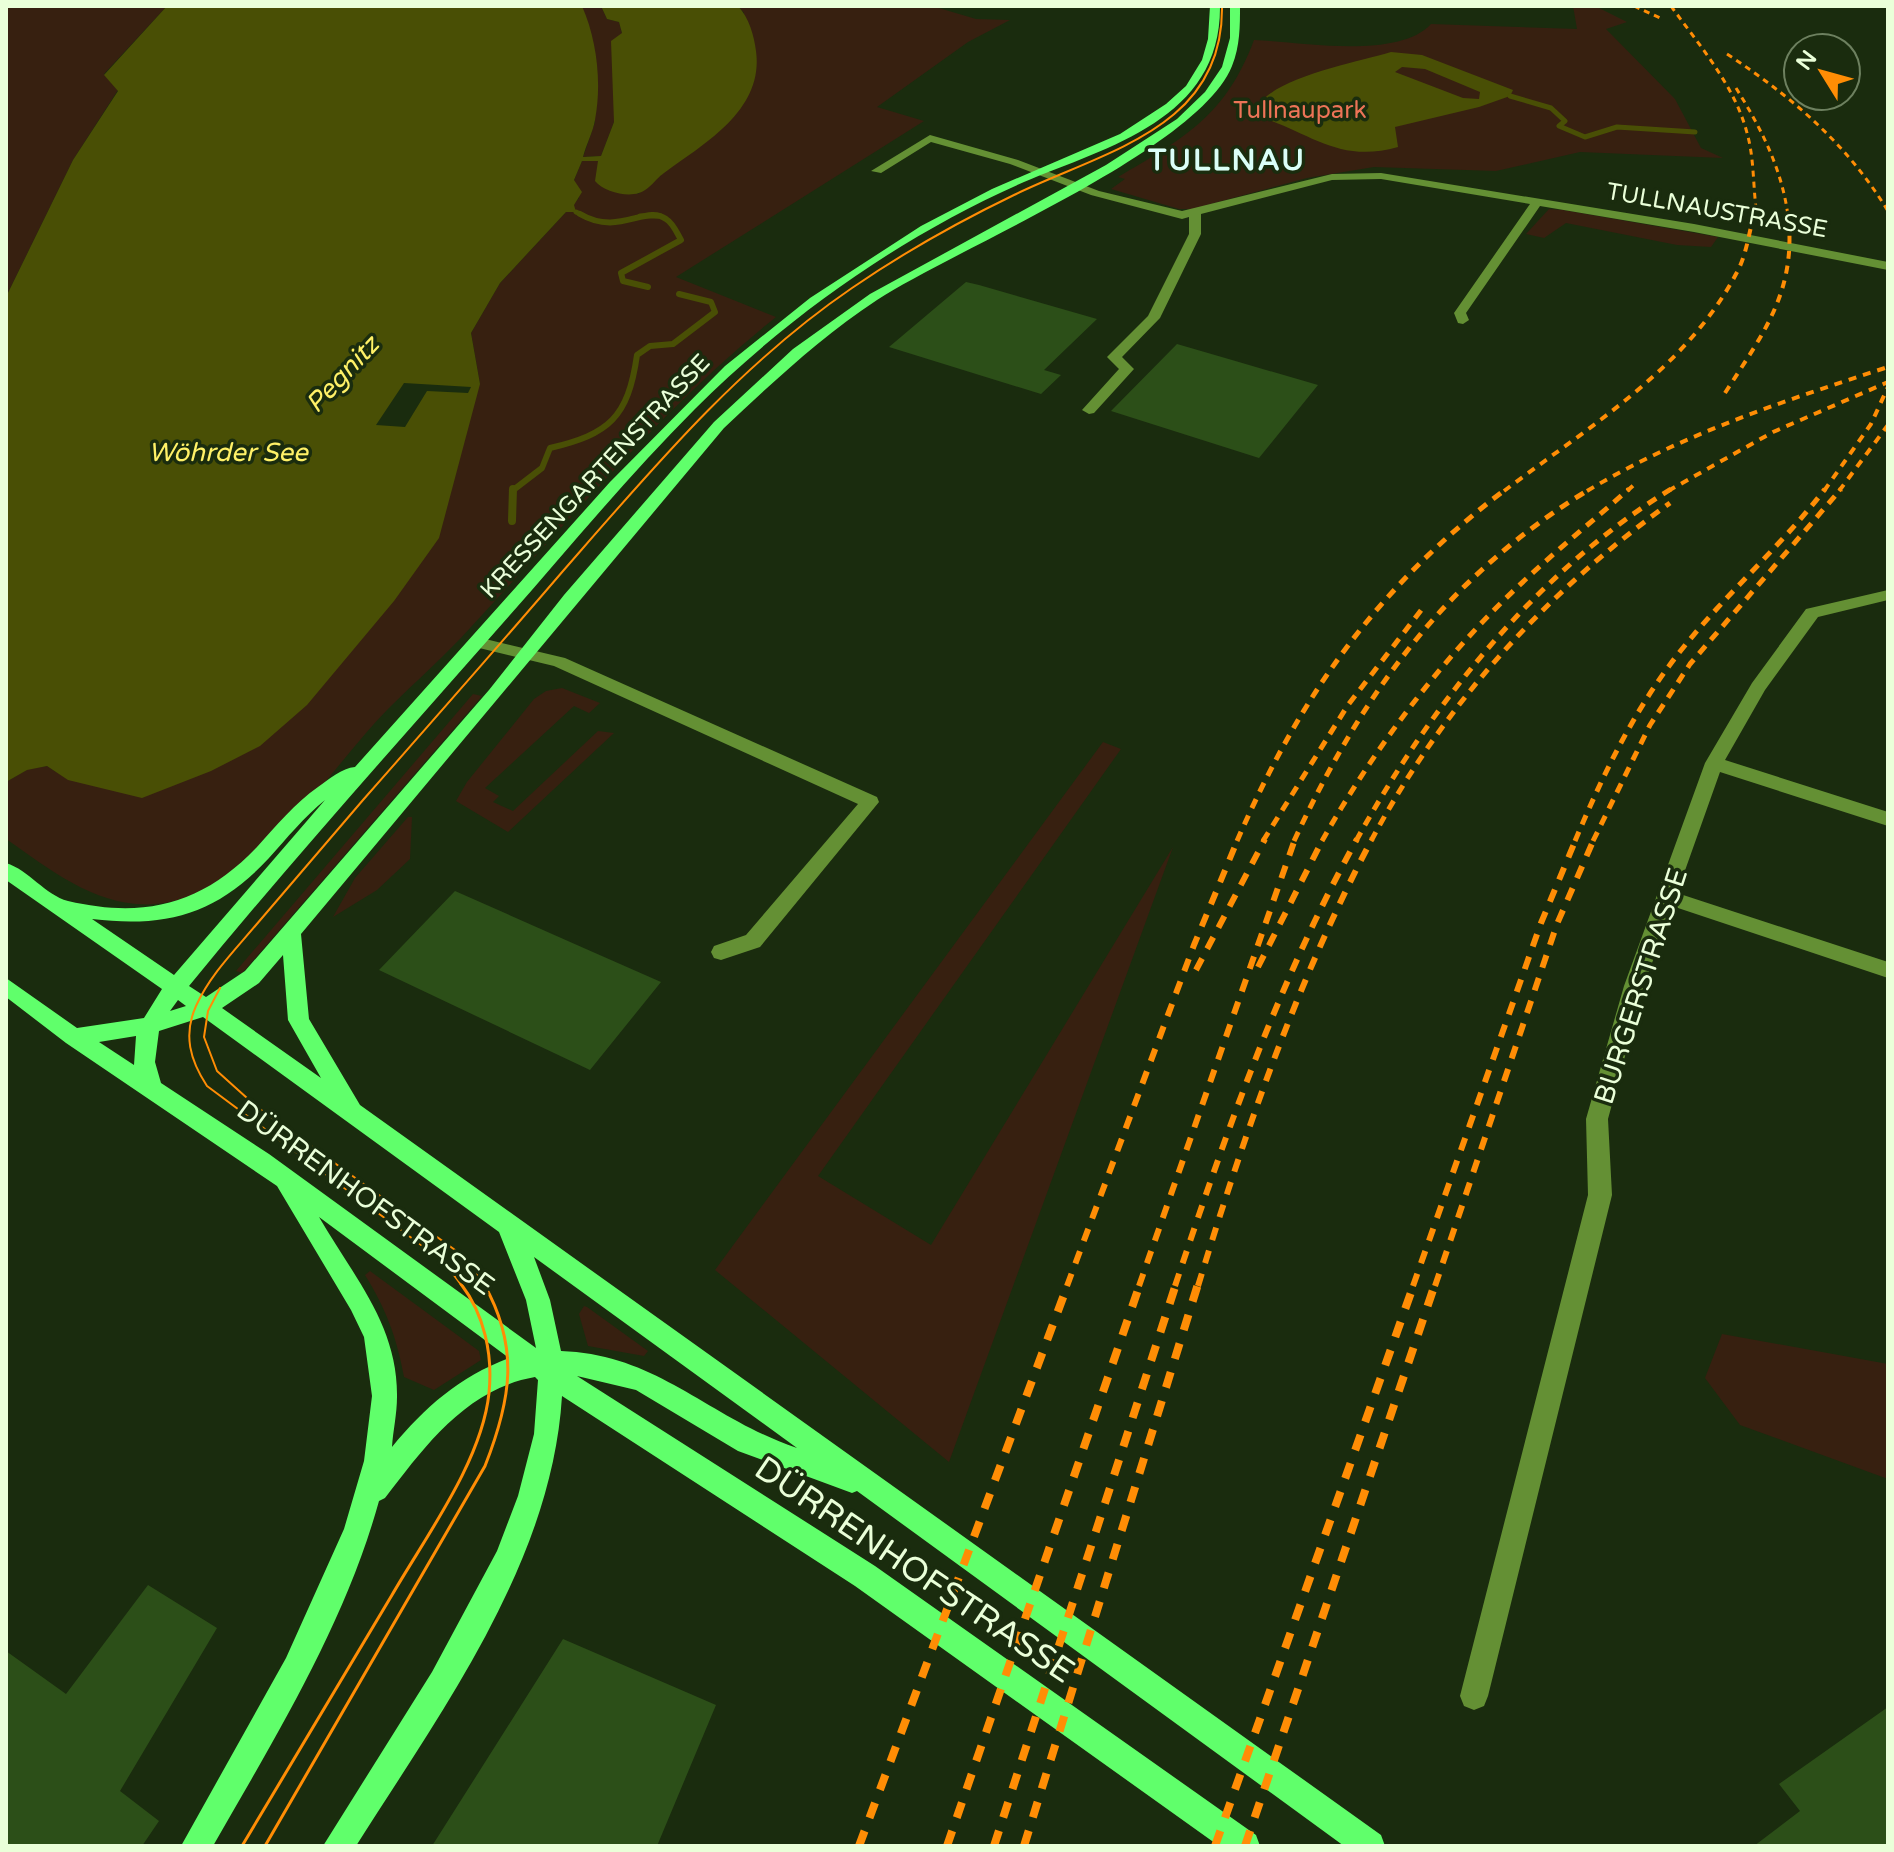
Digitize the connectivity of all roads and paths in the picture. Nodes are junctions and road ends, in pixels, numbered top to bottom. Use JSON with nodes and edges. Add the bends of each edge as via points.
{"nodes":[{"id":1,"x":1215,"y":6,"type":"edge"},
{"id":2,"x":1235,"y":6,"type":"edge"},
{"id":3,"x":877,"y":171,"type":"dead end"},
{"id":4,"x":1038,"y":171,"type":"junction"},
{"id":5,"x":1075,"y":186,"type":"junction"},
{"id":6,"x":1538,"y":201,"type":"junction"},
{"id":7,"x":1195,"y":213,"type":"junction"},
{"id":8,"x":1888,"y":266,"type":"edge"},
{"id":9,"x":1463,"y":320,"type":"dead end"},
{"id":10,"x":1089,"y":410,"type":"dead end"},
{"id":11,"x":1888,"y":595,"type":"edge"},
{"id":12,"x":477,"y":642,"type":"junction"},
{"id":13,"x":528,"y":653,"type":"junction"},
{"id":14,"x":379,"y":755,"type":"junction"},
{"id":15,"x":1714,"y":763,"type":"junction"},
{"id":16,"x":1888,"y":819,"type":"edge"},
{"id":17,"x":6,"y":870,"type":"edge"},
{"id":18,"x":1667,"y":897,"type":"junction"},
{"id":19,"x":63,"y":908,"type":"junction"},
{"id":20,"x":291,"y":934,"type":"junction"},
{"id":21,"x":721,"y":952,"type":"dead end"},
{"id":22,"x":1888,"y":970,"type":"edge"},
{"id":23,"x":6,"y":986,"type":"edge"},
{"id":24,"x":174,"y":989,"type":"junction"},
{"id":25,"x":205,"y":1009,"type":"junction"},
{"id":26,"x":147,"y":1027,"type":"junction"},
{"id":27,"x":74,"y":1037,"type":"junction"},
{"id":28,"x":153,"y":1090,"type":"junction"},
{"id":29,"x":353,"y":1113,"type":"junction"},
{"id":30,"x":284,"y":1178,"type":"junction"},
{"id":31,"x":508,"y":1226,"type":"junction"},
{"id":32,"x":546,"y":1366,"type":"junction"},
{"id":33,"x":879,"y":1490,"type":"junction"},
{"id":34,"x":369,"y":1499,"type":"junction"},
{"id":35,"x":1474,"y":1696,"type":"dead end"},
{"id":36,"x":196,"y":1846,"type":"edge"},
{"id":37,"x":338,"y":1846,"type":"edge"},
{"id":38,"x":1245,"y":1846,"type":"edge"},
{"id":39,"x":1370,"y":1846,"type":"edge"}],
"edges":[{"from":1,"to":4,"type":"main road","name":"KRESSENGARTENSTRASSE","via":[[1209,55],[1189,89],[1120,138]]},
{"from":2,"to":5,"type":"main road","name":"KRESSENGARTENSTRASSE","via":[[1231,55],[1202,101],[1148,144]]},
{"from":3,"to":4,"type":"street","name":"TULLNAUSTRASSE","via":[[930,138]]},
{"from":4,"to":5,"type":"street","name":"TULLNAUSTRASSE"},
{"from":4,"to":12,"type":"main road","name":"KRESSENGARTENSTRASSE","via":[[914,235],[817,298],[740,358],[676,420]]},
{"from":5,"to":7,"type":"street","name":"TULLNAUSTRASSE","via":[[1161,213]]},
{"from":5,"to":13,"type":"main road","name":"KRESSENGARTENSTRASSE","via":[[896,283],[781,367],[702,443]]},
{"from":6,"to":7,"type":"street","name":"TULLNAUSTRASSE","via":[[1381,176],[1332,177]]},
{"from":6,"to":8,"type":"street","name":"TULLNAUSTRASSE"},
{"from":6,"to":9,"type":"street","via":[[1460,313]]},
{"from":7,"to":10,"type":"street","via":[[1195,234],[1154,318],[1114,357],[1127,369]]},
{"from":11,"to":15,"type":"street","name":"BURGERSTRASSE","via":[[1812,613],[1758,687]]},
{"from":12,"to":13,"type":"street","name":"KRESSENGARTENSTRASSE"},
{"from":12,"to":14,"type":"main road","name":"KRESSENGARTENSTRASSE"},
{"from":13,"to":20,"type":"main road","name":"KRESSENGARTENSTRASSE"},
{"from":13,"to":21,"type":"street","name":"KRESSENGARTENSTRASSE","via":[[559,662],[870,802],[753,941]]},
{"from":14,"to":19,"type":"main road","name":"KRESSENGARTENSTRASSE","via":[[312,801],[247,872],[210,898],[153,914]]},
{"from":14,"to":24,"type":"main road","name":"KRESSENGARTENSTRASSE"},
{"from":15,"to":16,"type":"street"},
{"from":15,"to":18,"type":"street","name":"BURGERSTRASSE"},
{"from":17,"to":19,"type":"main road","name":"DÜRRENHOFSTRASSE"},
{"from":18,"to":22,"type":"street"},
{"from":18,"to":35,"type":"street","name":"BURGERSTRASSE","via":[[1634,986],[1597,1119],[1600,1195]]},
{"from":19,"to":24,"type":"main road","name":"DÜRRENHOFSTRASSE"},
{"from":20,"to":25,"type":"main road","name":"KRESSENGARTENSTRASSE","via":[[252,977]]},
{"from":20,"to":29,"type":"main road","name":"DÜRRENHOFSTRASSE","via":[[299,1020]]},
{"from":23,"to":27,"type":"main road","name":"DÜRRENHOFSTRASSE"},
{"from":24,"to":25,"type":"main road","name":"DÜRRENHOFSTRASSE"},
{"from":24,"to":26,"type":"main road","name":"KRESSENGARTENSTRASSE"},
{"from":25,"to":26,"type":"main road","name":"KRESSENGARTENSTRASSE"},
{"from":25,"to":29,"type":"main road","name":"DÜRRENHOFSTRASSE"},
{"from":26,"to":27,"type":"main road","name":"KRESSENGARTENSTRASSE"},
{"from":26,"to":28,"type":"main road","via":[[143,1064]]},
{"from":27,"to":28,"type":"main road","name":"DÜRRENHOFSTRASSE"},
{"from":28,"to":30,"type":"main road","name":"DÜRRENHOFSTRASSE"},
{"from":29,"to":31,"type":"main road","name":"DÜRRENHOFSTRASSE"},
{"from":30,"to":32,"type":"main road","name":"DÜRRENHOFSTRASSE"},
{"from":30,"to":34,"type":"main road","via":[[364,1306],[377,1339],[385,1429]]},
{"from":31,"to":32,"type":"main road","via":[[541,1309]]},
{"from":31,"to":33,"type":"main road","name":"DÜRRENHOFSTRASSE"},
{"from":32,"to":33,"type":"main road","name":"DÜRRENHOFSTRASSE","via":[[626,1374],[736,1436]]},
{"from":32,"to":34,"type":"main road","name":"DÜRRENHOFSTRASSE","via":[[490,1377],[456,1397],[425,1426]]},
{"from":32,"to":37,"type":"main road","via":[[542,1454],[496,1578],[462,1644]]},
{"from":32,"to":38,"type":"main road","name":"DÜRRENHOFSTRASSE","via":[[856,1569]]},
{"from":33,"to":39,"type":"main road","name":"DÜRRENHOFSTRASSE"},
{"from":34,"to":36,"type":"main road","via":[[317,1622]]}]}
